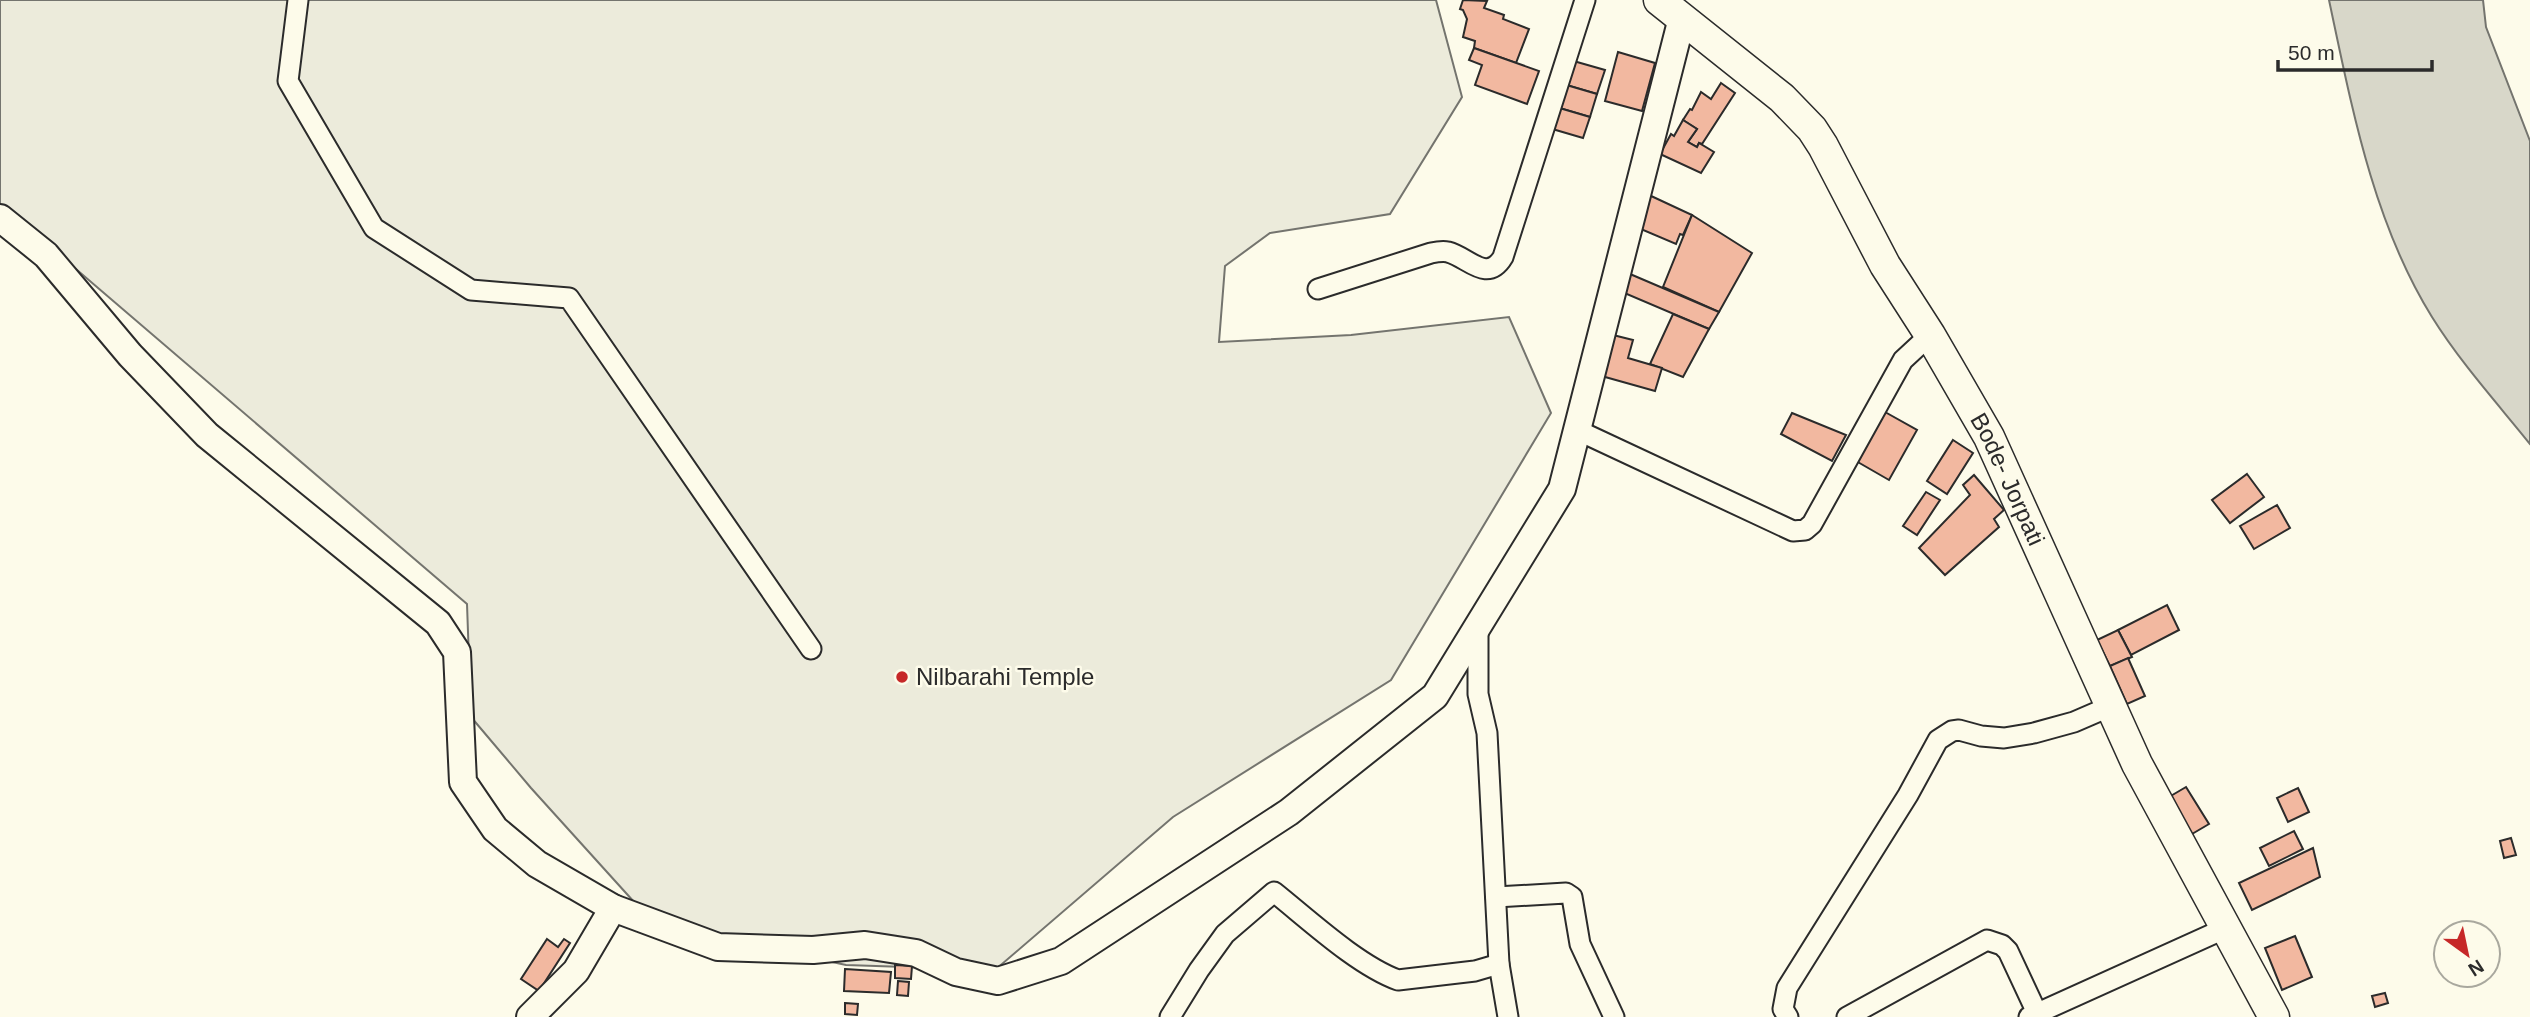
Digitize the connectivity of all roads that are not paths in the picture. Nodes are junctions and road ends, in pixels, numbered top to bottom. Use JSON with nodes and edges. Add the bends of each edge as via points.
{"nodes":[{"id":1,"x":298,"y":0,"type":"edge"},
{"id":2,"x":1586,"y":0,"type":"edge"},
{"id":3,"x":1659,"y":0,"type":"edge"},
{"id":4,"x":1682,"y":18,"type":"junction"},
{"id":5,"x":0,"y":218,"type":"edge"},
{"id":6,"x":1318,"y":289,"type":"dead end"},
{"id":7,"x":1930,"y":335,"type":"junction"},
{"id":8,"x":1577,"y":430,"type":"junction"},
{"id":9,"x":1478,"y":625,"type":"junction"},
{"id":10,"x":811,"y":649,"type":"dead end"},
{"id":11,"x":2111,"y":706,"type":"junction"},
{"id":12,"x":1496,"y":897,"type":"junction"},
{"id":13,"x":613,"y":908,"type":"junction"},
{"id":14,"x":2226,"y":928,"type":"junction"},
{"id":15,"x":1499,"y":964,"type":"junction"},
{"id":16,"x":2033,"y":1015,"type":"edge"},
{"id":17,"x":530,"y":1017,"type":"edge"},
{"id":18,"x":1170,"y":1017,"type":"edge"},
{"id":19,"x":1508,"y":1017,"type":"edge"},
{"id":20,"x":1614,"y":1017,"type":"edge"},
{"id":21,"x":1788,"y":1017,"type":"edge"},
{"id":22,"x":1847,"y":1017,"type":"edge"},
{"id":23,"x":2274,"y":1017,"type":"edge"}],
"edges":[{"from":1,"to":10,"type":"street","via":[[288,81],[374,228],[471,290],[569,298]]},
{"from":2,"to":6,"type":"street","via":[[1499,264],[1485,269],[1447,252],[1431,253]]},
{"from":3,"to":4,"type":"main road","name":"Bode- Jorpati"},
{"from":4,"to":7,"type":"main road","name":"Bode- Jorpati","via":[[1782,98],[1812,129],[1885,265]]},
{"from":4,"to":8,"type":"main road"},
{"from":5,"to":13,"type":"main road","via":[[46,255],[130,355],[207,435],[438,623],[457,652],[463,782],[495,829],[537,864]]},
{"from":7,"to":8,"type":"street","via":[[1903,360],[1805,530],[1793,531]]},
{"from":7,"to":11,"type":"main road","name":"Bode- Jorpati","via":[[1989,437]]},
{"from":8,"to":9,"type":"main road","via":[[1562,489]]},
{"from":9,"to":12,"type":"street","via":[[1478,694],[1487,733]]},
{"from":9,"to":13,"type":"main road","via":[[1435,696],[1289,812],[1061,961],[998,981],[956,972],[916,953],[865,945],[813,950],[718,947]]},
{"from":11,"to":14,"type":"main road","name":"Bode- Jorpati","via":[[2137,764]]},
{"from":11,"to":21,"type":"street","via":[[2034,733],[2004,738],[1959,730],[1938,740],[1787,988],[1783,1009]]},
{"from":12,"to":15,"type":"street"},
{"from":12,"to":20,"type":"street","via":[[1566,893],[1572,897],[1580,944]]},
{"from":13,"to":17,"type":"main road","via":[[576,971]]},
{"from":14,"to":16,"type":"street"},
{"from":14,"to":23,"type":"main road","name":"Bode- Jorpati"},
{"from":15,"to":18,"type":"street","via":[[1398,980],[1348,950],[1274,892],[1225,934]]},
{"from":15,"to":19,"type":"street"},
{"from":16,"to":22,"type":"street","via":[[2008,951],[1987,940]]}]}
